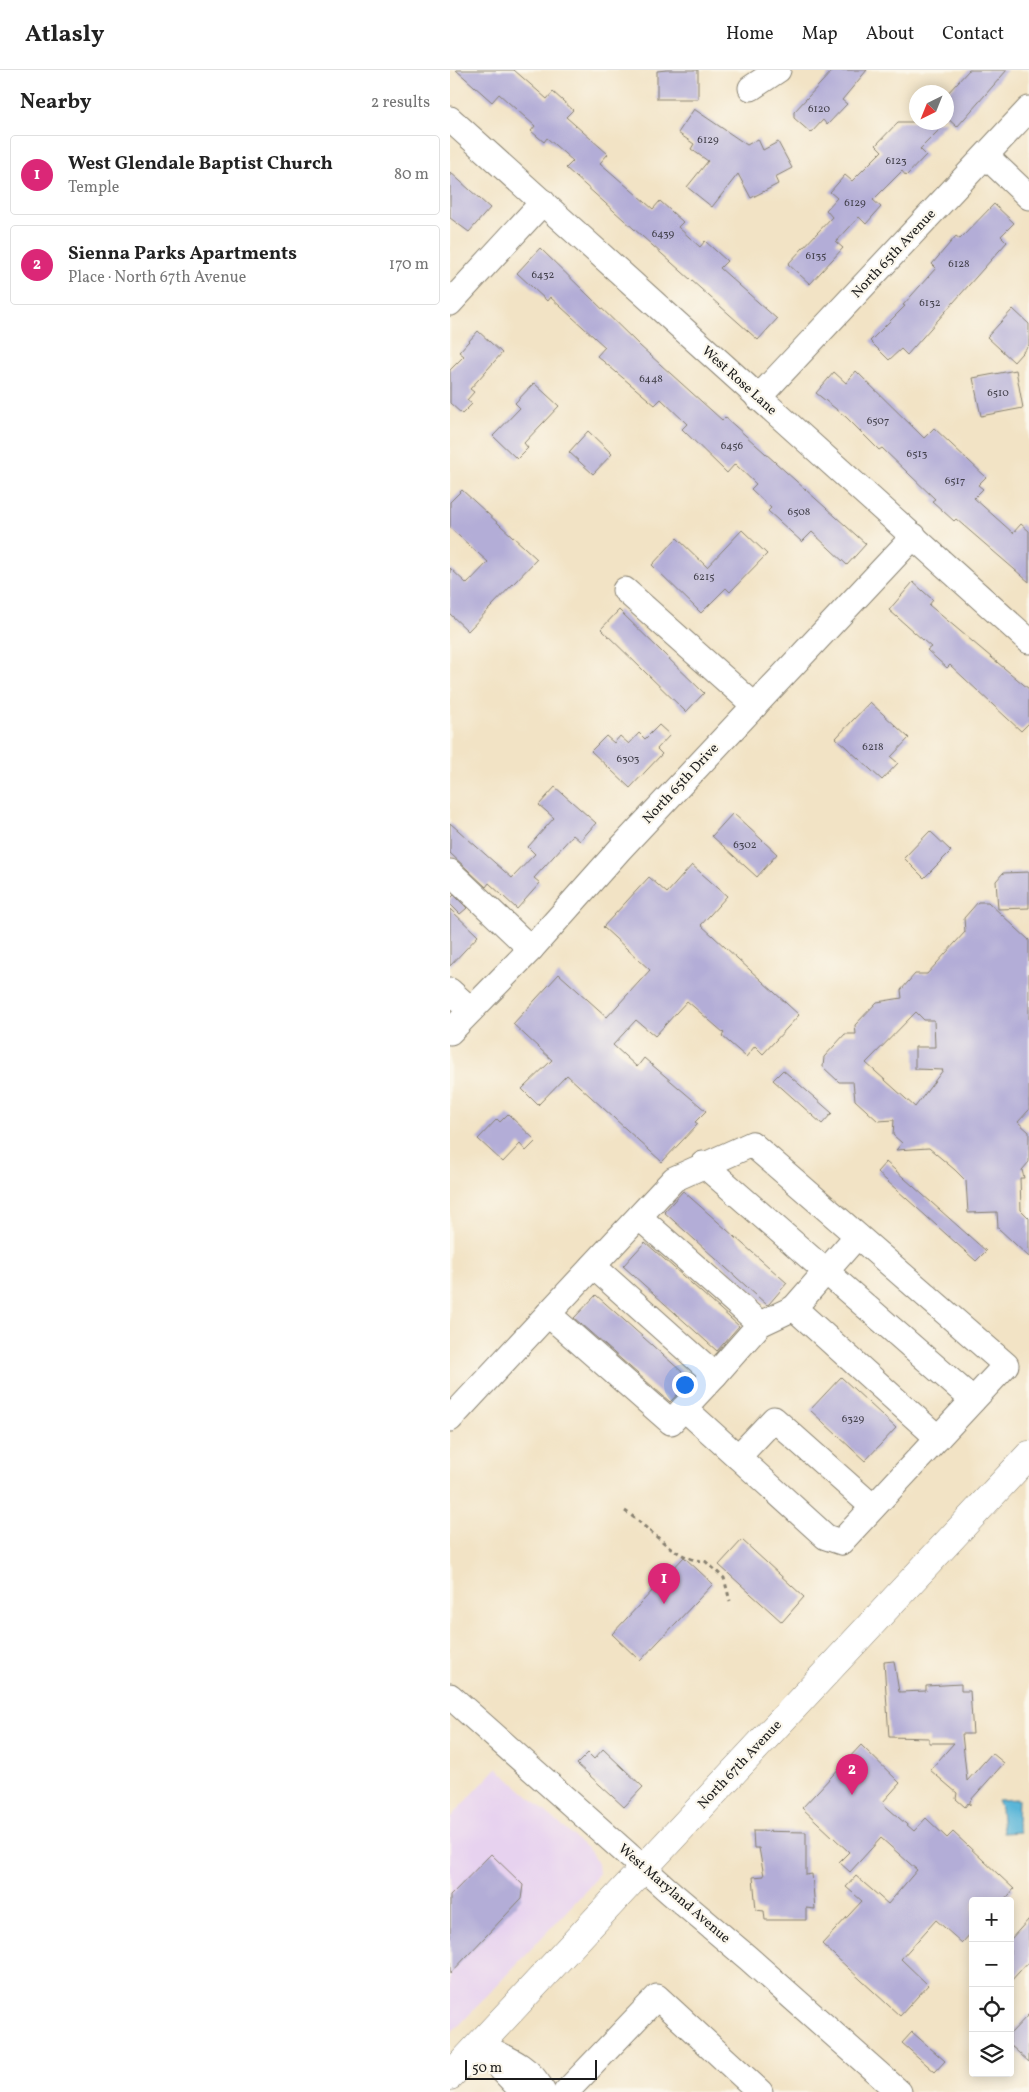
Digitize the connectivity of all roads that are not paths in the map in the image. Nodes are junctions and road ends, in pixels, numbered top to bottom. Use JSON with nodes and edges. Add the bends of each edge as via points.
{"nodes":[{"id":1,"x":778,"y":70,"type":"edge"},
{"id":2,"x":751,"y":88,"type":"dead end"},
{"id":3,"x":1029,"y":109,"type":"edge"},
{"id":4,"x":450,"y":119,"type":"edge"},
{"id":5,"x":986,"y":156,"type":"junction"},
{"id":6,"x":1029,"y":197,"type":"edge"},
{"id":7,"x":543,"y":202,"type":"junction"},
{"id":8,"x":450,"y":303,"type":"edge"},
{"id":9,"x":758,"y":398,"type":"junction"},
{"id":10,"x":914,"y":536,"type":"junction"},
{"id":11,"x":625,"y":590,"type":"dead end"},
{"id":12,"x":1029,"y":641,"type":"edge"},
{"id":13,"x":755,"y":706,"type":"junction"},
{"id":14,"x":450,"y":872,"type":"edge"},
{"id":15,"x":532,"y":949,"type":"junction"},
{"id":16,"x":450,"y":991,"type":"edge"},
{"id":17,"x":471,"y":1010,"type":"junction"},
{"id":18,"x":450,"y":1032,"type":"edge"},
{"id":19,"x":703,"y":1164,"type":"junction"},
{"id":20,"x":639,"y":1216,"type":"junction"},
{"id":21,"x":857,"y":1236,"type":"junction"},
{"id":22,"x":593,"y":1266,"type":"junction"},
{"id":23,"x":826,"y":1271,"type":"junction"},
{"id":24,"x":794,"y":1308,"type":"junction"},
{"id":25,"x":548,"y":1314,"type":"junction"},
{"id":26,"x":760,"y":1324,"type":"junction"},
{"id":27,"x":714,"y":1375,"type":"junction"},
{"id":28,"x":973,"y":1400,"type":"junction"},
{"id":29,"x":684,"y":1408,"type":"junction"},
{"id":30,"x":450,"y":1419,"type":"edge"},
{"id":31,"x":938,"y":1438,"type":"junction"},
{"id":32,"x":1029,"y":1455,"type":"edge"},
{"id":33,"x":738,"y":1457,"type":"junction"},
{"id":34,"x":873,"y":1507,"type":"junction"},
{"id":35,"x":450,"y":1696,"type":"edge"},
{"id":36,"x":643,"y":1869,"type":"junction"},
{"id":37,"x":479,"y":2045,"type":"junction"},
{"id":38,"x":450,"y":2076,"type":"edge"},
{"id":39,"x":523,"y":2092,"type":"edge"},
{"id":40,"x":543,"y":2092,"type":"edge"},
{"id":41,"x":566,"y":2092,"type":"edge"},
{"id":42,"x":760,"y":2092,"type":"edge"},
{"id":43,"x":898,"y":2092,"type":"edge"}],
"edges":[{"from":1,"to":2,"type":"street"},
{"from":3,"to":5,"type":"street","name":"North 65th Avenue"},
{"from":4,"to":7,"type":"street","name":"West Rose Lane"},
{"from":5,"to":6,"type":"street"},
{"from":5,"to":9,"type":"street","name":"North 65th Avenue"},
{"from":7,"to":8,"type":"street"},
{"from":7,"to":9,"type":"street","name":"West Rose Lane"},
{"from":9,"to":10,"type":"street","name":"West Rose Lane"},
{"from":10,"to":12,"type":"street","name":"West Rose Lane"},
{"from":10,"to":13,"type":"street","name":"North 65th Drive"},
{"from":11,"to":13,"type":"street"},
{"from":13,"to":15,"type":"street","name":"North 65th Drive","via":[[620,848]]},
{"from":14,"to":15,"type":"street"},
{"from":15,"to":17,"type":"street","name":"North 65th Drive"},
{"from":16,"to":17,"type":"street"},
{"from":17,"to":18,"type":"street","name":"North 65th Drive"},
{"from":19,"to":20,"type":"street","via":[[674,1179]]},
{"from":19,"to":21,"type":"street","via":[[752,1144]]},
{"from":19,"to":23,"type":"street"},
{"from":20,"to":22,"type":"street"},
{"from":20,"to":26,"type":"street"},
{"from":21,"to":23,"type":"street"},
{"from":21,"to":28,"type":"street","via":[[1006,1365]]},
{"from":22,"to":25,"type":"street"},
{"from":22,"to":27,"type":"street"},
{"from":23,"to":24,"type":"street"},
{"from":23,"to":28,"type":"street"},
{"from":24,"to":26,"type":"street"},
{"from":24,"to":31,"type":"street"},
{"from":25,"to":29,"type":"street","via":[[671,1422]]},
{"from":25,"to":30,"type":"street"},
{"from":26,"to":27,"type":"street"},
{"from":27,"to":29,"type":"street"},
{"from":28,"to":31,"type":"street"},
{"from":29,"to":33,"type":"street"},
{"from":31,"to":34,"type":"street"},
{"from":32,"to":36,"type":"main road","name":"North 67th Avenue"},
{"from":33,"to":34,"type":"street","via":[[826,1537],[841,1542]]},
{"from":33,"to":34,"type":"street","via":[[774,1419]]},
{"from":35,"to":36,"type":"street","name":"West Maryland Avenue"},
{"from":36,"to":37,"type":"main road","name":"North 67th Avenue"},
{"from":36,"to":43,"type":"street","name":"West Maryland Avenue"},
{"from":37,"to":38,"type":"main road","name":"North 67th Avenue"},
{"from":37,"to":39,"type":"street"},
{"from":37,"to":40,"type":"street","via":[[520,2065],[539,2082]]},
{"from":41,"to":42,"type":"street","via":[[657,1997]]}]}
